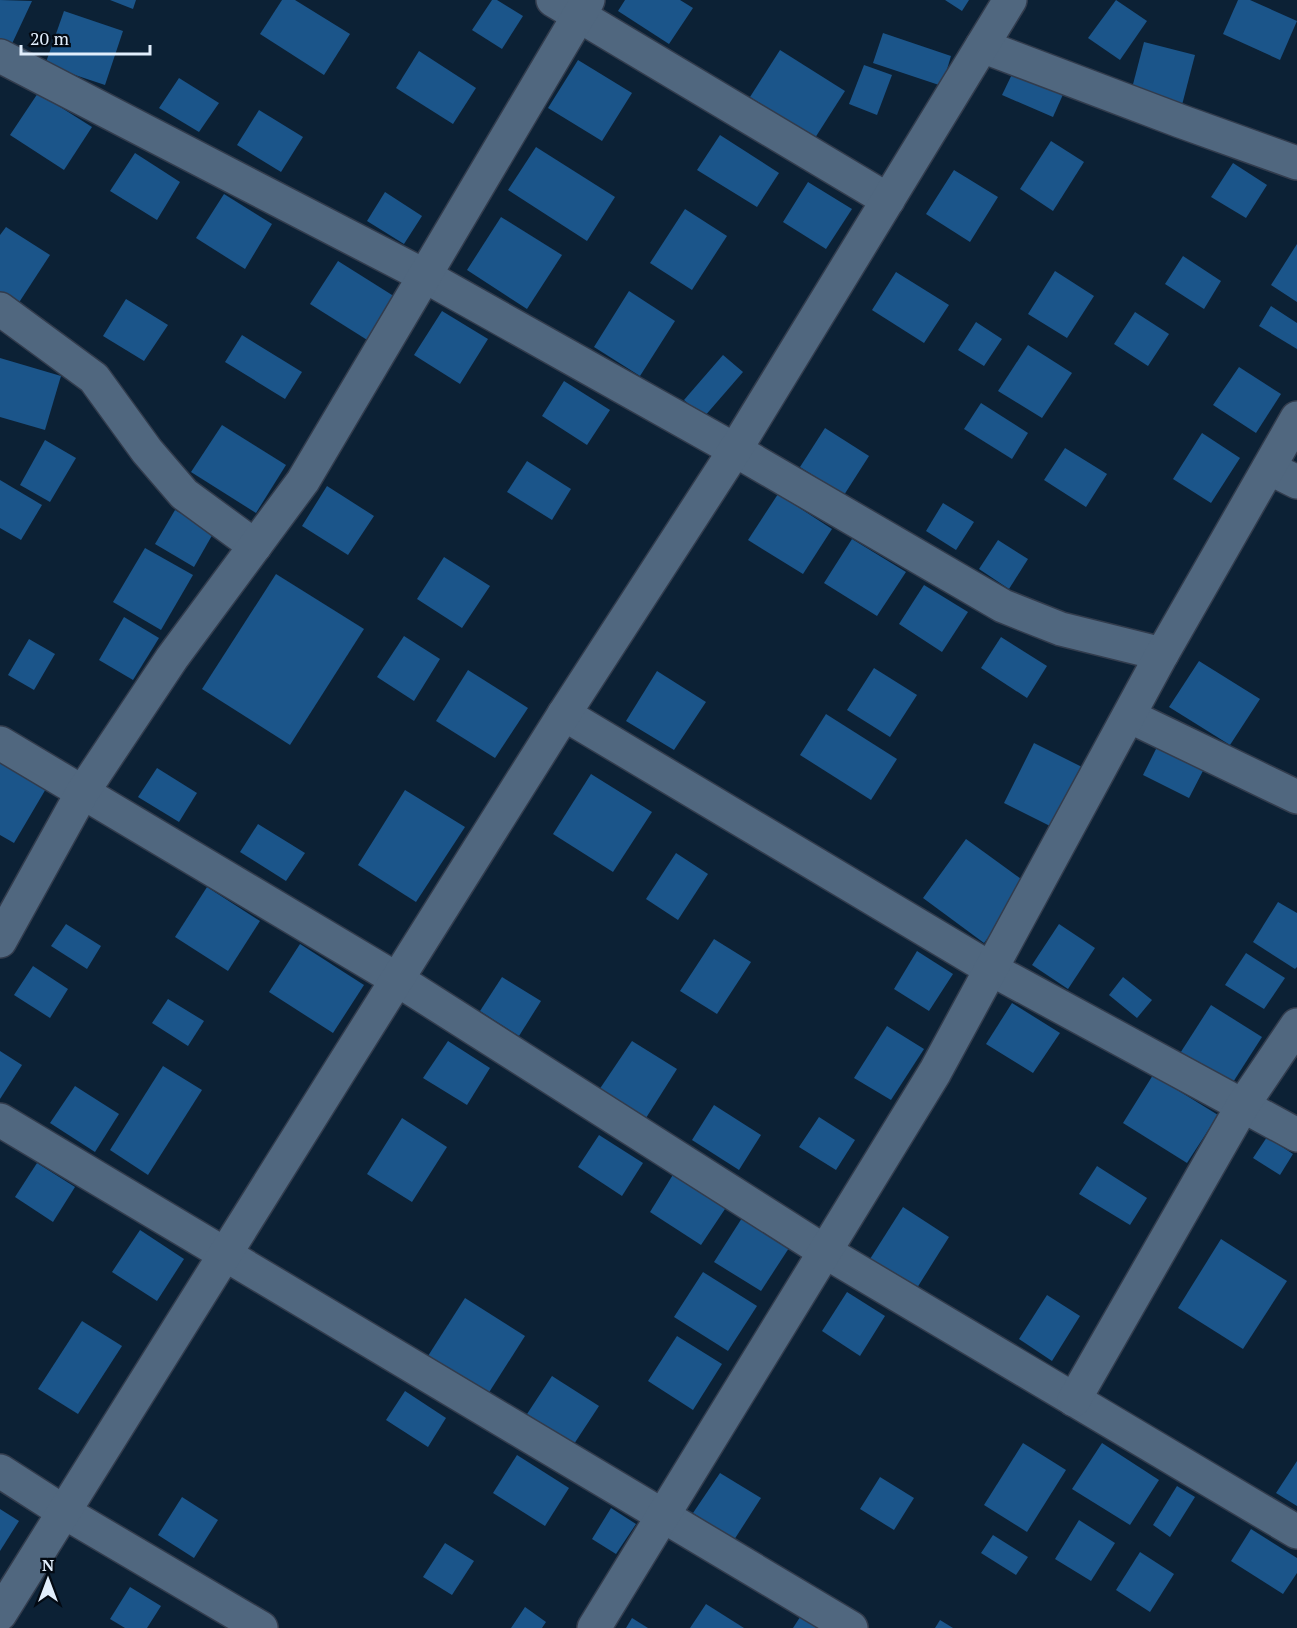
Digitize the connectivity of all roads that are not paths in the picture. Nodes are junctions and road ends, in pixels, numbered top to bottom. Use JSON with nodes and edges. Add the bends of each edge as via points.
{"nodes":[{"id":1,"x":1010,"y":0,"type":"edge"},
{"id":2,"x":573,"y":5,"type":"edge"},
{"id":3,"x":982,"y":45,"type":"junction"},
{"id":4,"x":0,"y":56,"type":"edge"},
{"id":5,"x":1297,"y":163,"type":"edge"},
{"id":6,"x":888,"y":200,"type":"junction"},
{"id":7,"x":425,"y":276,"type":"junction"},
{"id":8,"x":0,"y":309,"type":"edge"},
{"id":9,"x":1297,"y":418,"type":"edge"},
{"id":10,"x":735,"y":450,"type":"junction"},
{"id":11,"x":1283,"y":475,"type":"edge"},
{"id":12,"x":255,"y":546,"type":"junction"},
{"id":13,"x":1162,"y":654,"type":"junction"},
{"id":14,"x":564,"y":714,"type":"junction"},
{"id":15,"x":1129,"y":716,"type":"junction"},
{"id":16,"x":0,"y":742,"type":"edge"},
{"id":17,"x":82,"y":792,"type":"junction"},
{"id":18,"x":1297,"y":797,"type":"edge"},
{"id":19,"x":0,"y":941,"type":"edge"},
{"id":20,"x":991,"y":969,"type":"junction"},
{"id":21,"x":398,"y":980,"type":"junction"},
{"id":22,"x":1297,"y":1025,"type":"edge"},
{"id":23,"x":1243,"y":1106,"type":"junction"},
{"id":24,"x":0,"y":1120,"type":"edge"},
{"id":25,"x":1297,"y":1135,"type":"edge"},
{"id":26,"x":824,"y":1251,"type":"junction"},
{"id":27,"x":225,"y":1254,"type":"junction"},
{"id":28,"x":1074,"y":1400,"type":"junction"},
{"id":29,"x":0,"y":1471,"type":"edge"},
{"id":30,"x":64,"y":1512,"type":"junction"},
{"id":31,"x":662,"y":1515,"type":"junction"},
{"id":32,"x":1297,"y":1532,"type":"edge"},
{"id":33,"x":0,"y":1614,"type":"edge"},
{"id":34,"x":261,"y":1628,"type":"edge"},
{"id":35,"x":594,"y":1628,"type":"edge"},
{"id":36,"x":851,"y":1628,"type":"edge"}],
"edges":[{"from":1,"to":3,"type":"street"},
{"from":2,"to":6,"type":"street"},
{"from":2,"to":7,"type":"street"},
{"from":3,"to":5,"type":"street"},
{"from":3,"to":6,"type":"street"},
{"from":4,"to":7,"type":"street"},
{"from":6,"to":10,"type":"street"},
{"from":7,"to":10,"type":"street"},
{"from":7,"to":12,"type":"street","via":[[303,481]]},
{"from":8,"to":12,"type":"street","via":[[94,378],[184,494]]},
{"from":9,"to":11,"type":"street"},
{"from":10,"to":13,"type":"street","via":[[1003,606],[1061,629]]},
{"from":10,"to":14,"type":"street"},
{"from":11,"to":13,"type":"street"},
{"from":12,"to":17,"type":"street","via":[[172,658]]},
{"from":13,"to":15,"type":"street"},
{"from":14,"to":20,"type":"street"},
{"from":14,"to":21,"type":"street"},
{"from":15,"to":18,"type":"street"},
{"from":15,"to":20,"type":"street"},
{"from":16,"to":17,"type":"street"},
{"from":17,"to":19,"type":"street"},
{"from":17,"to":21,"type":"street"},
{"from":20,"to":23,"type":"street"},
{"from":20,"to":26,"type":"street","via":[[935,1072]]},
{"from":21,"to":26,"type":"street"},
{"from":21,"to":27,"type":"street"},
{"from":22,"to":23,"type":"street"},
{"from":23,"to":25,"type":"street"},
{"from":23,"to":28,"type":"street"},
{"from":24,"to":27,"type":"street"},
{"from":26,"to":28,"type":"street"},
{"from":26,"to":31,"type":"street"},
{"from":27,"to":30,"type":"street"},
{"from":27,"to":31,"type":"street"},
{"from":28,"to":32,"type":"street"},
{"from":29,"to":30,"type":"street"},
{"from":30,"to":33,"type":"street"},
{"from":30,"to":34,"type":"street"},
{"from":31,"to":35,"type":"street"},
{"from":31,"to":36,"type":"street"}]}
